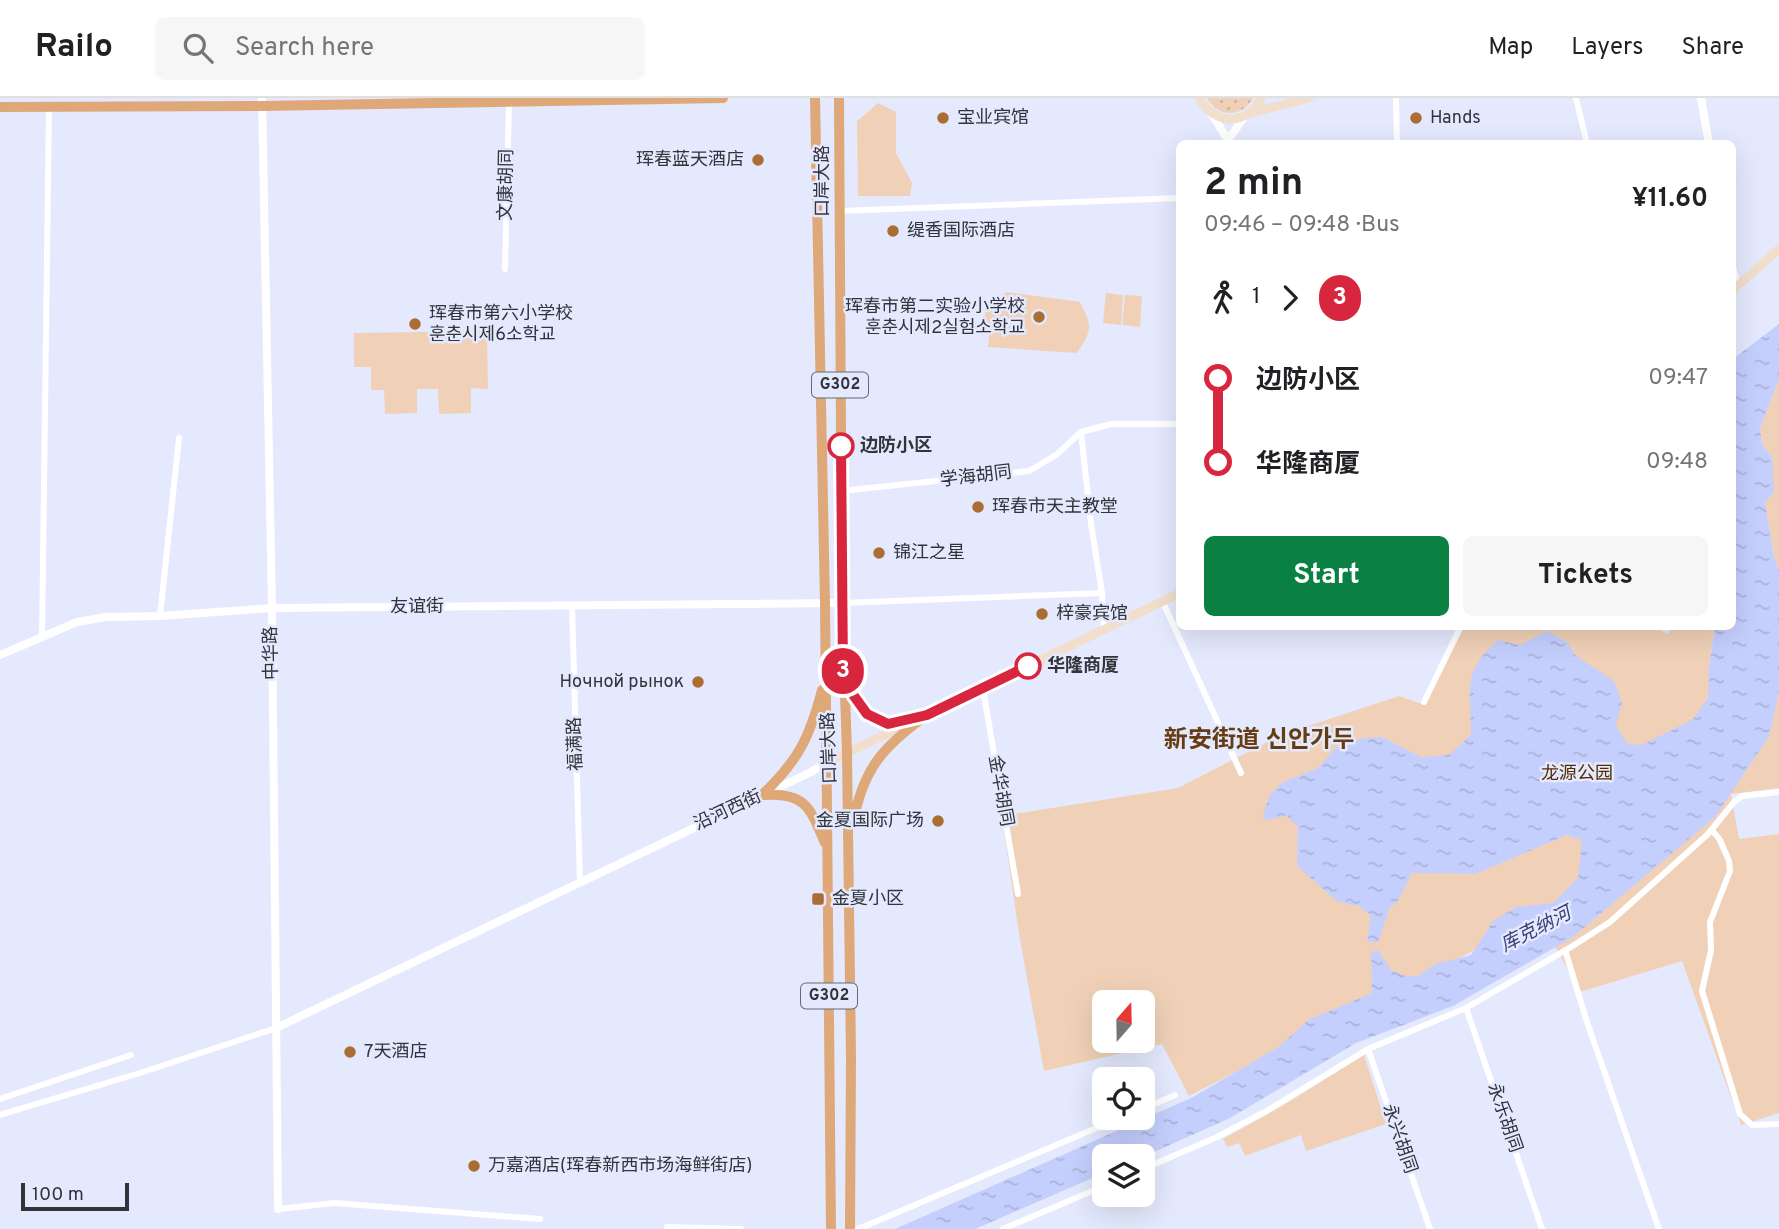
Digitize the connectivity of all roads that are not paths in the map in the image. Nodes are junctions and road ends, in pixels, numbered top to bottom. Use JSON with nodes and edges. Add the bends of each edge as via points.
{"nodes":[{"id":1,"x":723,"y":98,"type":"edge"},
{"id":2,"x":815,"y":98,"type":"edge"},
{"id":3,"x":839,"y":98,"type":"edge"},
{"id":4,"x":1190,"y":98,"type":"edge"},
{"id":5,"x":1261,"y":98,"type":"edge"},
{"id":6,"x":1309,"y":98,"type":"edge"},
{"id":7,"x":1396,"y":98,"type":"edge"},
{"id":8,"x":1576,"y":98,"type":"edge"},
{"id":9,"x":1700,"y":98,"type":"edge"},
{"id":10,"x":262,"y":102,"type":"edge"},
{"id":11,"x":509,"y":102,"type":"junction"},
{"id":12,"x":50,"y":106,"type":"junction"},
{"id":13,"x":1205,"y":106,"type":"edge"},
{"id":14,"x":0,"y":107,"type":"edge"},
{"id":15,"x":1248,"y":115,"type":"junction"},
{"id":16,"x":1227,"y":140,"type":"edge"},
{"id":17,"x":1229,"y":140,"type":"edge"},
{"id":18,"x":1396,"y":140,"type":"edge"},
{"id":19,"x":1586,"y":140,"type":"edge"},
{"id":20,"x":1708,"y":140,"type":"edge"},
{"id":21,"x":1176,"y":198,"type":"edge"},
{"id":22,"x":839,"y":211,"type":"junction"},
{"id":23,"x":1779,"y":249,"type":"edge"},
{"id":24,"x":505,"y":269,"type":"dead end"},
{"id":25,"x":1736,"y":288,"type":"edge"},
{"id":26,"x":1176,"y":424,"type":"edge"},
{"id":27,"x":1081,"y":432,"type":"junction"},
{"id":28,"x":179,"y":438,"type":"dead end"},
{"id":29,"x":841,"y":491,"type":"junction"},
{"id":30,"x":1102,"y":593,"type":"junction"},
{"id":31,"x":1176,"y":595,"type":"edge"},
{"id":32,"x":1162,"y":600,"type":"junction"},
{"id":33,"x":842,"y":603,"type":"junction"},
{"id":34,"x":825,"y":604,"type":"junction"},
{"id":35,"x":572,"y":606,"type":"junction"},
{"id":36,"x":272,"y":608,"type":"junction"},
{"id":37,"x":160,"y":616,"type":"junction"},
{"id":38,"x":1104,"y":629,"type":"junction"},
{"id":39,"x":1459,"y":630,"type":"edge"},
{"id":40,"x":42,"y":637,"type":"junction"},
{"id":41,"x":0,"y":655,"type":"edge"},
{"id":42,"x":843,"y":671,"type":"junction"},
{"id":43,"x":826,"y":676,"type":"junction"},
{"id":44,"x":983,"y":688,"type":"junction"},
{"id":45,"x":1424,"y":702,"type":"dead end"},
{"id":46,"x":927,"y":715,"type":"junction"},
{"id":47,"x":847,"y":753,"type":"junction"},
{"id":48,"x":826,"y":763,"type":"junction"},
{"id":49,"x":1241,"y":773,"type":"dead end"},
{"id":50,"x":1779,"y":792,"type":"edge"},
{"id":51,"x":762,"y":795,"type":"junction"},
{"id":52,"x":1712,"y":830,"type":"junction"},
{"id":53,"x":848,"y":846,"type":"junction"},
{"id":54,"x":827,"y":848,"type":"junction"},
{"id":55,"x":580,"y":882,"type":"junction"},
{"id":56,"x":1018,"y":894,"type":"dead end"},
{"id":57,"x":1565,"y":950,"type":"junction"},
{"id":58,"x":1466,"y":1008,"type":"junction"},
{"id":59,"x":276,"y":1028,"type":"junction"},
{"id":60,"x":1368,"y":1049,"type":"junction"},
{"id":61,"x":131,"y":1055,"type":"dead end"},
{"id":62,"x":1175,"y":1095,"type":"dead end"},
{"id":63,"x":0,"y":1098,"type":"edge"},
{"id":64,"x":1155,"y":1104,"type":"edge"},
{"id":65,"x":0,"y":1115,"type":"edge"},
{"id":66,"x":1779,"y":1124,"type":"edge"},
{"id":67,"x":1092,"y":1130,"type":"edge"},
{"id":68,"x":1155,"y":1163,"type":"edge"},
{"id":69,"x":1092,"y":1191,"type":"edge"},
{"id":70,"x":278,"y":1209,"type":"joint"},
{"id":71,"x":540,"y":1219,"type":"dead end"},
{"id":72,"x":667,"y":1227,"type":"dead end"},
{"id":73,"x":741,"y":1229,"type":"edge"},
{"id":74,"x":831,"y":1229,"type":"edge"},
{"id":75,"x":850,"y":1229,"type":"edge"},
{"id":76,"x":858,"y":1229,"type":"edge"},
{"id":77,"x":1003,"y":1229,"type":"edge"},
{"id":78,"x":1430,"y":1229,"type":"edge"},
{"id":79,"x":1542,"y":1229,"type":"edge"},
{"id":80,"x":1659,"y":1229,"type":"edge"}],
"edges":[{"from":1,"to":11,"type":"highway"},
{"from":2,"to":34,"type":"highway","name":"口岸大路","number":"G302"},
{"from":3,"to":22,"type":"highway","name":"口岸大路","number":"G302"},
{"from":4,"to":13,"type":"main road"},
{"from":5,"to":15,"type":"main road"},
{"from":6,"to":15,"type":"main road"},
{"from":7,"to":18,"type":"street"},
{"from":8,"to":19,"type":"street"},
{"from":9,"to":20,"type":"street"},
{"from":10,"to":11,"type":"highway"},
{"from":10,"to":12,"type":"highway"},
{"from":10,"to":36,"type":"street","name":"中华路"},
{"from":11,"to":24,"type":"street","name":"文康胡同"},
{"from":12,"to":14,"type":"highway"},
{"from":12,"to":40,"type":"street"},
{"from":13,"to":15,"type":"main road","via":[[1228,120]]},
{"from":13,"to":16,"type":"street"},
{"from":15,"to":17,"type":"street"},
{"from":21,"to":22,"type":"street"},
{"from":22,"to":29,"type":"highway","name":"口岸大路","number":"G302"},
{"from":23,"to":25,"type":"main road"},
{"from":26,"to":27,"type":"street","name":"学海胡同","via":[[1111,424]]},
{"from":27,"to":29,"type":"street","name":"学海胡同","via":[[1029,471]]},
{"from":27,"to":30,"type":"street"},
{"from":28,"to":37,"type":"street"},
{"from":29,"to":33,"type":"highway","name":"口岸大路","number":"G302"},
{"from":30,"to":33,"type":"street"},
{"from":30,"to":38,"type":"street"},
{"from":31,"to":32,"type":"main road","name":"沿河西街"},
{"from":32,"to":38,"type":"main road","name":"沿河西街"},
{"from":32,"to":49,"type":"street"},
{"from":33,"to":34,"type":"street","name":"友谊街"},
{"from":33,"to":42,"type":"highway","name":"口岸大路","number":"G302"},
{"from":34,"to":35,"type":"street","name":"友谊街"},
{"from":34,"to":43,"type":"highway","name":"口岸大路","number":"G302"},
{"from":35,"to":36,"type":"street","name":"友谊街"},
{"from":35,"to":55,"type":"street","name":"福满路"},
{"from":36,"to":37,"type":"street","name":"友谊街"},
{"from":36,"to":59,"type":"street","name":"中华路"},
{"from":37,"to":40,"type":"street","name":"友谊街","via":[[77,622]]},
{"from":38,"to":44,"type":"main road","name":"沿河西街"},
{"from":39,"to":45,"type":"street"},
{"from":40,"to":41,"type":"street","name":"友谊街"},
{"from":42,"to":46,"type":"highway","via":[[861,708],[872,718],[897,724]]},
{"from":42,"to":47,"type":"highway","name":"口岸大路","number":"G302"},
{"from":43,"to":48,"type":"highway","name":"口岸大路","number":"G302"},
{"from":43,"to":51,"type":"highway","via":[[809,734],[792,764]]},
{"from":44,"to":46,"type":"main road","name":"沿河西街"},
{"from":44,"to":56,"type":"street","name":"金华胡同"},
{"from":46,"to":47,"type":"main road","name":"沿河西街"},
{"from":46,"to":53,"type":"highway","via":[[898,735],[875,764],[860,791]]},
{"from":47,"to":48,"type":"main road","name":"沿河西街"},
{"from":47,"to":53,"type":"highway","name":"口岸大路","number":"G302"},
{"from":48,"to":51,"type":"street","name":"沿河西街"},
{"from":48,"to":54,"type":"highway","name":"口岸大路","number":"G302"},
{"from":50,"to":52,"type":"street","via":[[1742,796]]},
{"from":51,"to":54,"type":"highway","via":[[791,795],[806,804]]},
{"from":51,"to":55,"type":"street","name":"沿河西街"},
{"from":52,"to":57,"type":"street","via":[[1610,922]]},
{"from":52,"to":66,"type":"street","via":[[1730,871],[1710,922],[1711,950],[1703,991],[1740,1114],[1752,1125]]},
{"from":53,"to":75,"type":"highway","name":"口岸大路","number":"G302"},
{"from":54,"to":74,"type":"highway","name":"口岸大路","number":"G302"},
{"from":55,"to":59,"type":"street","name":"沿河西街"},
{"from":57,"to":58,"type":"street"},
{"from":57,"to":80,"type":"street"},
{"from":58,"to":60,"type":"street"},
{"from":58,"to":79,"type":"street","name":"永乐胡同"},
{"from":59,"to":65,"type":"street"},
{"from":59,"to":70,"type":"street","name":"中华路"},
{"from":60,"to":68,"type":"street","via":[[1241,1124]]},
{"from":60,"to":78,"type":"street","name":"永兴胡同"},
{"from":61,"to":63,"type":"street"},
{"from":62,"to":64,"type":"street"},
{"from":67,"to":76,"type":"street"},
{"from":69,"to":77,"type":"street"},
{"from":70,"to":71,"type":"street","via":[[335,1203]]},
{"from":72,"to":73,"type":"street"}]}
